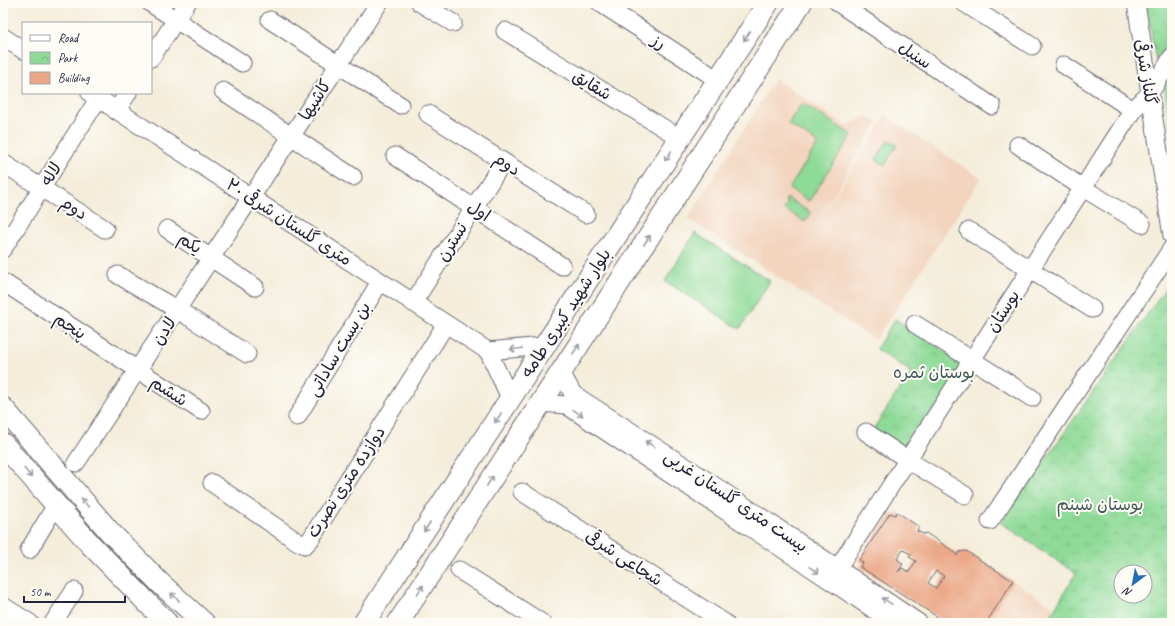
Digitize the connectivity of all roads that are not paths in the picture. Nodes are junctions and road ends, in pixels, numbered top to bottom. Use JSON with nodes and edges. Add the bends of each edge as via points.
{"nodes":[{"id":1,"x":150,"y":3,"type":"edge"},
{"id":2,"x":187,"y":3,"type":"edge"},
{"id":3,"x":379,"y":3,"type":"edge"},
{"id":4,"x":420,"y":3,"type":"edge"},
{"id":5,"x":600,"y":3,"type":"edge"},
{"id":6,"x":768,"y":3,"type":"edge"},
{"id":7,"x":801,"y":3,"type":"edge"},
{"id":8,"x":838,"y":3,"type":"edge"},
{"id":9,"x":964,"y":3,"type":"edge"},
{"id":10,"x":1136,"y":3,"type":"edge"},
{"id":11,"x":176,"y":20,"type":"junction"},
{"id":12,"x":270,"y":20,"type":"dead end"},
{"id":13,"x":453,"y":23,"type":"dead end"},
{"id":14,"x":505,"y":31,"type":"dead end"},
{"id":15,"x":3,"y":37,"type":"edge"},
{"id":16,"x":1032,"y":46,"type":"dead end"},
{"id":17,"x":22,"y":49,"type":"edge"},
{"id":18,"x":152,"y":56,"type":"edge"},
{"id":19,"x":1172,"y":57,"type":"edge"},
{"id":20,"x":242,"y":63,"type":"dead end"},
{"id":21,"x":338,"y":65,"type":"junction"},
{"id":22,"x":1064,"y":65,"type":"dead end"},
{"id":23,"x":718,"y":80,"type":"junction"},
{"id":24,"x":223,"y":91,"type":"dead end"},
{"id":25,"x":1150,"y":93,"type":"junction"},
{"id":26,"x":127,"y":94,"type":"edge"},
{"id":27,"x":94,"y":96,"type":"edge"},
{"id":28,"x":400,"y":105,"type":"dead end"},
{"id":29,"x":992,"y":106,"type":"dead end"},
{"id":30,"x":116,"y":110,"type":"junction"},
{"id":31,"x":1133,"y":110,"type":"junction"},
{"id":32,"x":428,"y":114,"type":"dead end"},
{"id":33,"x":292,"y":136,"type":"junction"},
{"id":34,"x":680,"y":138,"type":"junction"},
{"id":35,"x":1018,"y":145,"type":"dead end"},
{"id":36,"x":395,"y":156,"type":"dead end"},
{"id":37,"x":503,"y":162,"type":"junction"},
{"id":38,"x":3,"y":163,"type":"edge"},
{"id":39,"x":353,"y":177,"type":"dead end"},
{"id":40,"x":42,"y":188,"type":"junction"},
{"id":41,"x":1083,"y":188,"type":"junction"},
{"id":42,"x":251,"y":198,"type":"junction"},
{"id":43,"x":474,"y":208,"type":"junction"},
{"id":44,"x":586,"y":214,"type":"dead end"},
{"id":45,"x":1142,"y":224,"type":"dead end"},
{"id":46,"x":105,"y":229,"type":"dead end"},
{"id":47,"x":167,"y":229,"type":"dead end"},
{"id":48,"x":969,"y":231,"type":"dead end"},
{"id":49,"x":1172,"y":236,"type":"edge"},
{"id":50,"x":1172,"y":248,"type":"edge"},
{"id":51,"x":3,"y":249,"type":"edge"},
{"id":52,"x":212,"y":258,"type":"junction"},
{"id":53,"x":562,"y":266,"type":"dead end"},
{"id":54,"x":1030,"y":270,"type":"junction"},
{"id":55,"x":118,"y":275,"type":"dead end"},
{"id":56,"x":3,"y":282,"type":"edge"},
{"id":57,"x":380,"y":282,"type":"junction"},
{"id":58,"x":255,"y":286,"type":"dead end"},
{"id":59,"x":413,"y":303,"type":"junction"},
{"id":60,"x":1092,"y":309,"type":"dead end"},
{"id":61,"x":178,"y":310,"type":"junction"},
{"id":62,"x":446,"y":324,"type":"junction"},
{"id":63,"x":915,"y":324,"type":"dead end"},
{"id":64,"x":544,"y":346,"type":"junction"},
{"id":65,"x":488,"y":351,"type":"junction"},
{"id":66,"x":247,"y":354,"type":"dead end"},
{"id":67,"x":972,"y":360,"type":"junction"},
{"id":68,"x":138,"y":370,"type":"junction"},
{"id":69,"x":561,"y":372,"type":"junction"},
{"id":70,"x":510,"y":398,"type":"junction"},
{"id":71,"x":1032,"y":398,"type":"dead end"},
{"id":72,"x":541,"y":403,"type":"junction"},
{"id":73,"x":3,"y":408,"type":"edge"},
{"id":74,"x":201,"y":411,"type":"dead end"},
{"id":75,"x":297,"y":417,"type":"dead end"},
{"id":76,"x":866,"y":432,"type":"dead end"},
{"id":77,"x":3,"y":444,"type":"edge"},
{"id":78,"x":908,"y":460,"type":"junction"},
{"id":79,"x":76,"y":463,"type":"dead end"},
{"id":80,"x":212,"y":483,"type":"dead end"},
{"id":81,"x":522,"y":492,"type":"dead end"},
{"id":82,"x":965,"y":495,"type":"dead end"},
{"id":83,"x":56,"y":505,"type":"junction"},
{"id":84,"x":990,"y":521,"type":"dead end"},
{"id":85,"x":29,"y":550,"type":"dead end"},
{"id":86,"x":459,"y":570,"type":"dead end"},
{"id":87,"x":834,"y":574,"type":"junction"},
{"id":88,"x":74,"y":591,"type":"dead end"},
{"id":89,"x":3,"y":606,"type":"edge"},
{"id":90,"x":30,"y":623,"type":"edge"},
{"id":91,"x":53,"y":623,"type":"edge"},
{"id":92,"x":167,"y":623,"type":"edge"},
{"id":93,"x":204,"y":623,"type":"edge"},
{"id":94,"x":364,"y":623,"type":"edge"},
{"id":95,"x":398,"y":623,"type":"edge"},
{"id":96,"x":542,"y":623,"type":"edge"},
{"id":97,"x":726,"y":623,"type":"edge"},
{"id":98,"x":894,"y":623,"type":"edge"},
{"id":99,"x":919,"y":623,"type":"edge"}],
"edges":[{"from":1,"to":11,"type":"street"},
{"from":2,"to":11,"type":"street"},
{"from":3,"to":21,"type":"street","name":"کاشیها"},
{"from":4,"to":13,"type":"street"},
{"from":5,"to":23,"type":"street","name":"رز"},
{"from":6,"to":23,"type":"main road","name":"بلوار شهید کبیری طامه","one_way":true},
{"from":69,"to":7,"type":"main road","name":"بلوار شهید کبیری طامه","one_way":true},
{"from":8,"to":29,"type":"street","name":"سنبل"},
{"from":9,"to":16,"type":"street"},
{"from":10,"to":25,"type":"street","name":"گلناز شرقی"},
{"from":11,"to":18,"type":"street"},
{"from":11,"to":20,"type":"street"},
{"from":12,"to":21,"type":"street"},
{"from":14,"to":34,"type":"street","name":"شقایق"},
{"from":15,"to":17,"type":"street"},
{"from":19,"to":25,"type":"street","name":"بوستان"},
{"from":21,"to":28,"type":"street"},
{"from":21,"to":33,"type":"street","name":"کاشیها"},
{"from":22,"to":31,"type":"street"},
{"from":23,"to":34,"type":"main road","name":"بلوار شهید کبیری طامه"},
{"from":24,"to":33,"type":"street"},
{"from":25,"to":31,"type":"street","name":"بوستان"},
{"from":25,"to":49,"type":"street","name":"گلناز شرقی"},
{"from":26,"to":30,"type":"street"},
{"from":27,"to":30,"type":"street","name":"۲۰ متری گلستان شرقی"},
{"from":27,"to":40,"type":"street","name":"لاله"},
{"from":30,"to":42,"type":"street","name":"۲۰ متری گلستان شرقی"},
{"from":31,"to":41,"type":"street","name":"بوستان"},
{"from":32,"to":37,"type":"street","name":"دوم"},
{"from":33,"to":39,"type":"street"},
{"from":33,"to":42,"type":"street","name":"کاشیها"},
{"from":34,"to":64,"type":"main road","name":"بلوار شهید کبیری طامه","one_way":true},
{"from":35,"to":41,"type":"street"},
{"from":36,"to":43,"type":"street","name":"اول"},
{"from":37,"to":43,"type":"street","name":"نسترن"},
{"from":37,"to":44,"type":"street","name":"دوم"},
{"from":38,"to":40,"type":"street"},
{"from":40,"to":46,"type":"street","name":"دوم"},
{"from":40,"to":51,"type":"street","name":"لاله"},
{"from":41,"to":45,"type":"street"},
{"from":41,"to":54,"type":"street","name":"بوستان"},
{"from":42,"to":52,"type":"street","name":"لادن"},
{"from":42,"to":57,"type":"street","name":"۲۰ متری گلستان شرقی"},
{"from":43,"to":53,"type":"street","name":"اول"},
{"from":43,"to":59,"type":"street","name":"نسترن"},
{"from":47,"to":52,"type":"street","name":"یکم"},
{"from":48,"to":54,"type":"street"},
{"from":50,"to":84,"type":"street"},
{"from":52,"to":58,"type":"street"},
{"from":52,"to":61,"type":"street","name":"لادن"},
{"from":54,"to":60,"type":"street"},
{"from":54,"to":67,"type":"street","name":"بوستان"},
{"from":55,"to":61,"type":"street"},
{"from":56,"to":68,"type":"street","name":"پنجم"},
{"from":57,"to":59,"type":"street","name":"۲۰ متری گلستان شرقی"},
{"from":57,"to":75,"type":"street","name":"بن بست ساداتی"},
{"from":59,"to":62,"type":"street","name":"۲۰ متری گلستان شرقی"},
{"from":61,"to":66,"type":"street"},
{"from":61,"to":68,"type":"street","name":"لادن"},
{"from":62,"to":65,"type":"street","name":"۲۰ متری گلستان شرقی"},
{"from":62,"to":80,"type":"street","name":"دوازده متری نصرت","via":[[310,540],[305,544],[298,542]]},
{"from":63,"to":67,"type":"street"},
{"from":64,"to":65,"type":"street","one_way":true},
{"from":64,"to":70,"type":"main road","name":"بلوار شهید کبیری طامه"},
{"from":65,"to":70,"type":"street"},
{"from":67,"to":71,"type":"street"},
{"from":67,"to":78,"type":"street","name":"بوستان"},
{"from":68,"to":74,"type":"street","name":"ششم"},
{"from":68,"to":79,"type":"street","name":"لادن"},
{"from":69,"to":72,"type":"main road","name":"بلوار شهید کبیری طامه"},
{"from":87,"to":69,"type":"street","name":"بیست متری گلستان غربی","one_way":true,"via":[[573,394]]},
{"from":70,"to":94,"type":"main road","name":"بلوار شهید کبیری طامه","one_way":true},
{"from":72,"to":87,"type":"street","name":"بیست متری گلستان غربی","one_way":true,"via":[[566,405]]},
{"from":95,"to":72,"type":"main road","name":"بلوار شهید کبیری طامه","one_way":true},
{"from":93,"to":73,"type":"main road","one_way":true,"via":[[110,532]]},
{"from":76,"to":78,"type":"street"},
{"from":77,"to":83,"type":"main road","one_way":true},
{"from":78,"to":82,"type":"street"},
{"from":78,"to":87,"type":"street","name":"بوستان"},
{"from":81,"to":97,"type":"street","name":"شجاعی شرقی"},
{"from":83,"to":85,"type":"street"},
{"from":83,"to":92,"type":"main road"},
{"from":86,"to":96,"type":"street"},
{"from":87,"to":98,"type":"street","name":"بیست متری گلستان غربی"},
{"from":99,"to":87,"type":"street","name":"بیست متری گلستان غربی","one_way":true},
{"from":88,"to":91,"type":"street"},
{"from":89,"to":90,"type":"street"}]}
